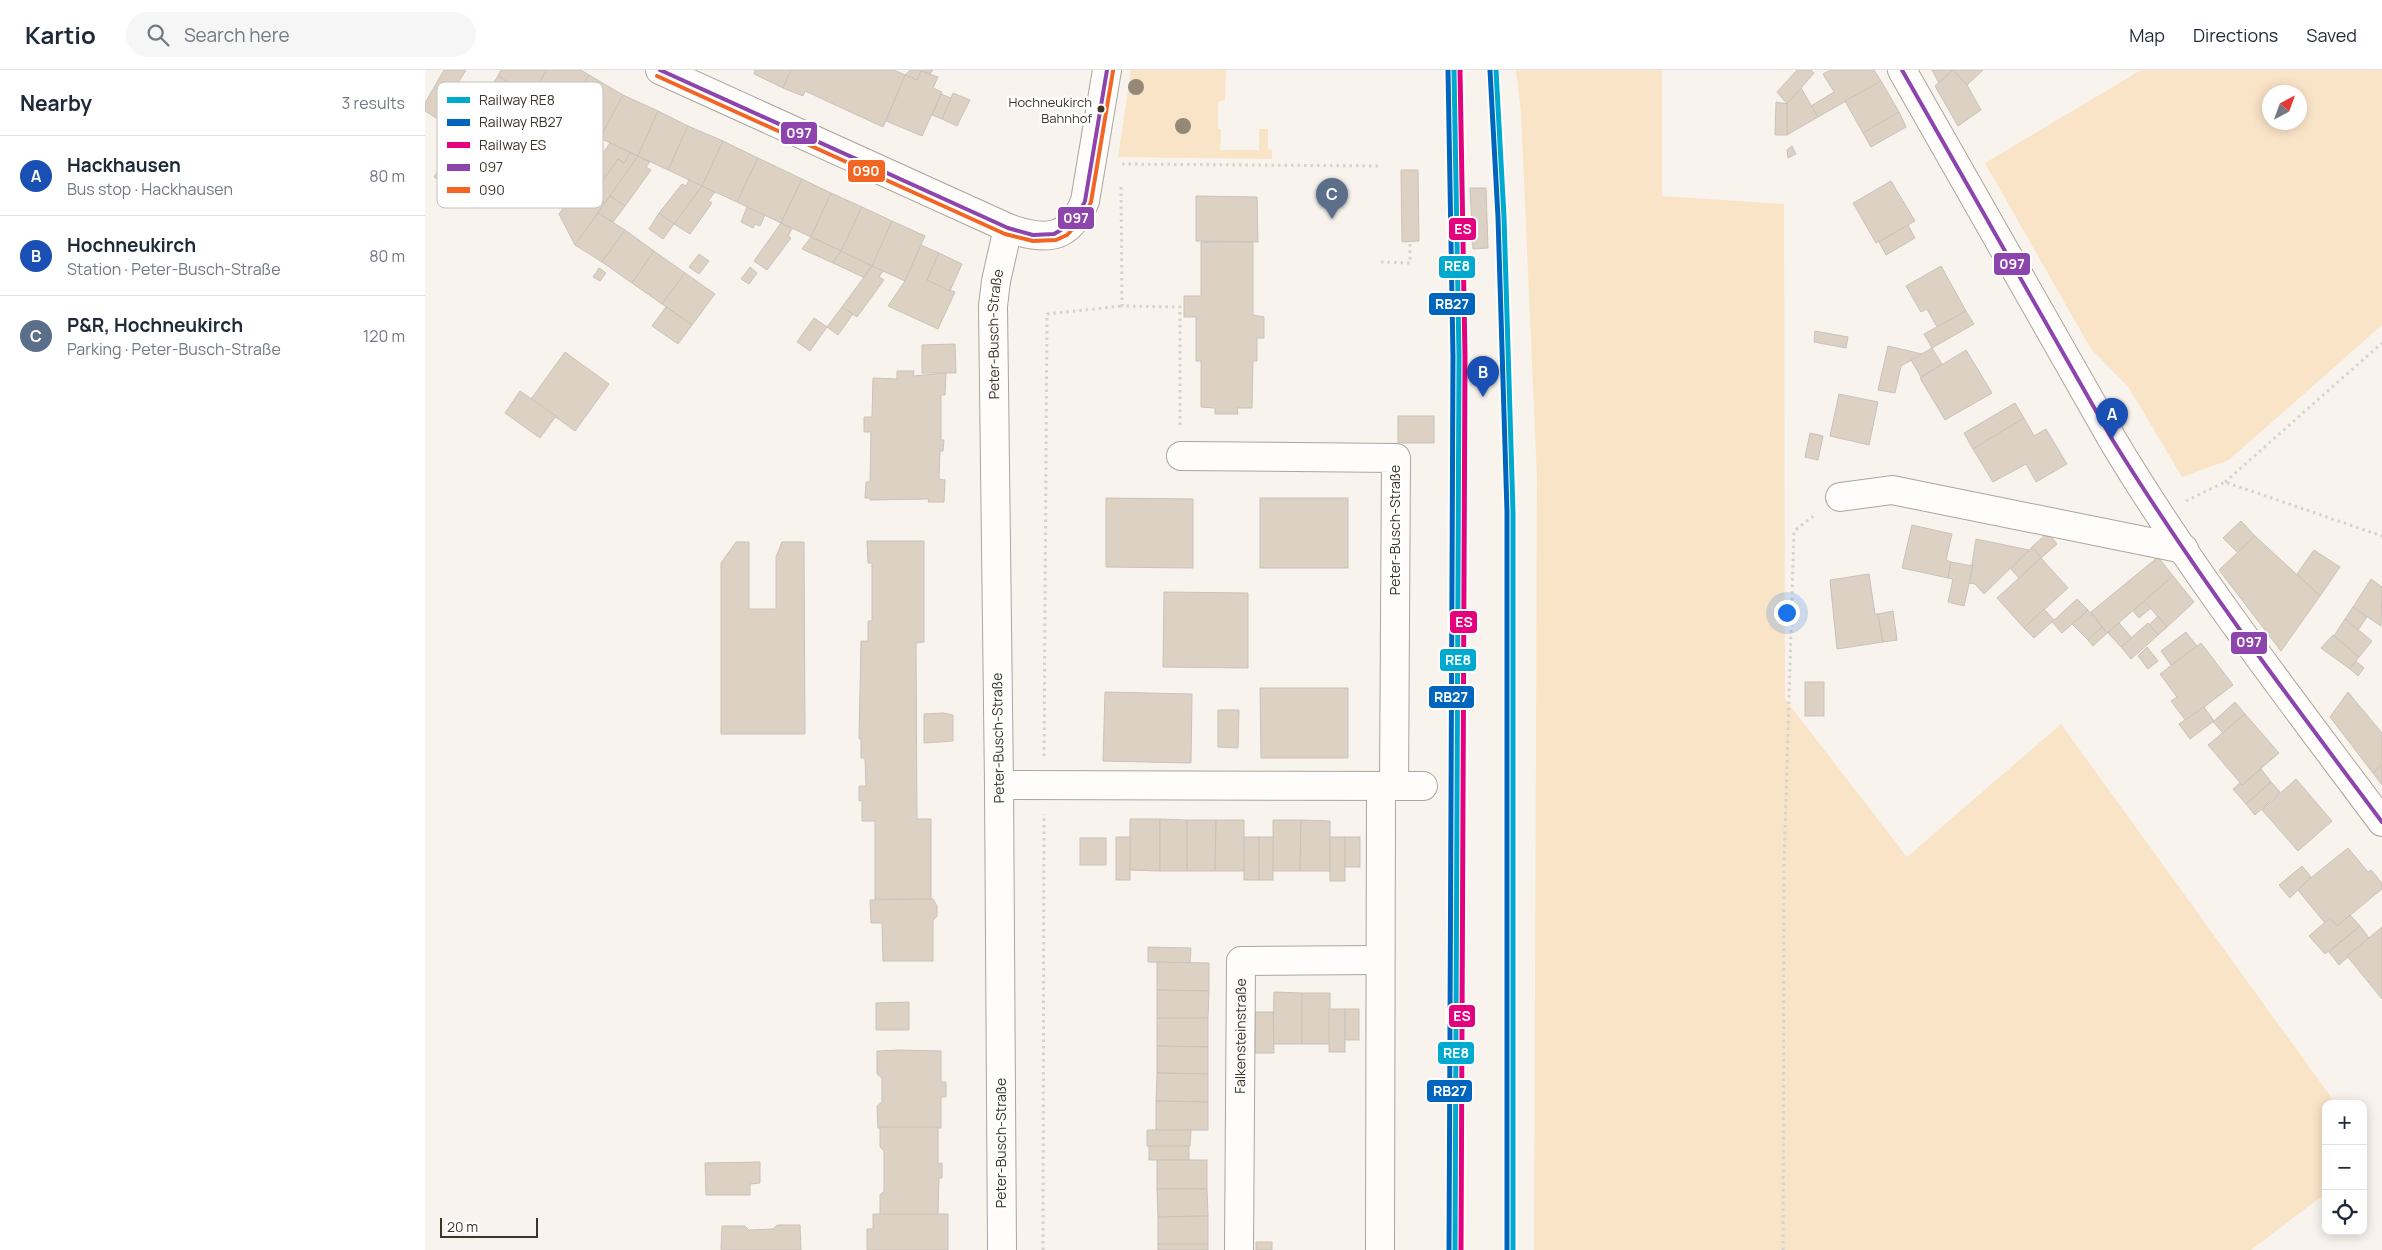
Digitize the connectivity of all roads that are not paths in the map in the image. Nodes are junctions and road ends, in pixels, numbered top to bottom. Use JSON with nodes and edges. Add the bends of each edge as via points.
{"nodes":[{"id":1,"x":660,"y":70,"type":"edge"},
{"id":2,"x":1107,"y":70,"type":"edge"},
{"id":3,"x":1902,"y":70,"type":"edge"},
{"id":4,"x":1008,"y":228,"type":"junction"},
{"id":5,"x":1181,"y":456,"type":"road end"},
{"id":6,"x":1840,"y":497,"type":"road end"},
{"id":7,"x":2184,"y":549,"type":"junction"},
{"id":8,"x":999,"y":785,"type":"junction"},
{"id":9,"x":1387,"y":786,"type":"junction"},
{"id":10,"x":1423,"y":786,"type":"dead end"},
{"id":11,"x":2382,"y":822,"type":"edge"},
{"id":12,"x":1380,"y":960,"type":"junction"},
{"id":13,"x":1002,"y":1250,"type":"edge"},
{"id":14,"x":1239,"y":1250,"type":"edge"},
{"id":15,"x":1380,"y":1250,"type":"edge"}],
"edges":[{"from":1,"to":4,"type":"street"},
{"from":2,"to":4,"type":"street","via":[[1085,201],[1079,214],[1062,232],[1040,237]]},
{"from":3,"to":7,"type":"street","via":[[2112,439]]},
{"from":4,"to":8,"type":"street","name":"Peter-Busch-Straße","via":[[995,281],[993,306]]},
{"from":5,"to":9,"type":"street","name":"Peter-Busch-Straße","via":[[1396,458]]},
{"from":6,"to":7,"type":"street","via":[[1892,490]]},
{"from":7,"to":11,"type":"street"},
{"from":8,"to":9,"type":"street"},
{"from":8,"to":13,"type":"street","name":"Peter-Busch-Straße"},
{"from":9,"to":10,"type":"street"},
{"from":9,"to":12,"type":"street"},
{"from":12,"to":14,"type":"street","name":"Falkensteinstraße","via":[[1241,960]]},
{"from":12,"to":15,"type":"street"}]}
